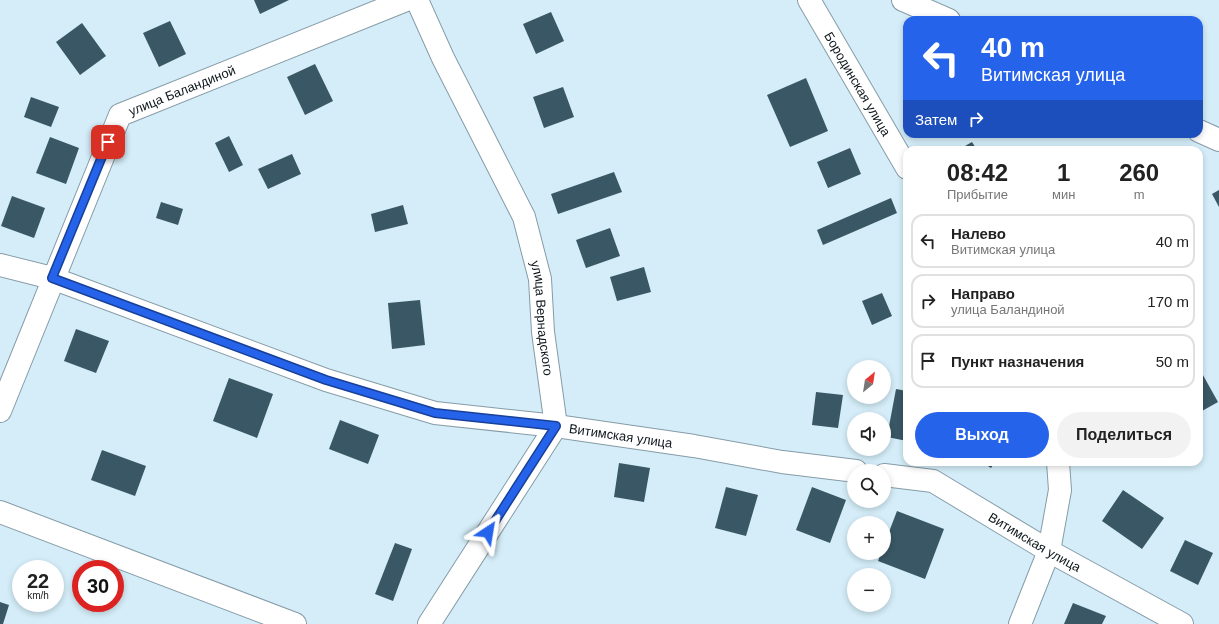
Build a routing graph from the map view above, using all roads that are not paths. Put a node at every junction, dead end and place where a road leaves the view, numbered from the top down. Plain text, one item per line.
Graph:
1 (406, 0) edge
2 (417, 0) edge
3 (809, 0) edge
4 (903, 0) edge
5 (940, 16) edge
6 (1203, 133) edge
7 (1219, 140) edge
8 (903, 161) edge
9 (0, 265) edge
10 (52, 278) junction
11 (0, 411) edge
12 (556, 426) junction
13 (1058, 466) edge
14 (847, 470) edge
15 (891, 476) edge
16 (0, 512) edge
17 (1049, 551) junction
18 (295, 624) edge
19 (428, 624) edge
20 (1020, 624) edge
21 (1182, 624) edge

1 - 10 street, улица Баландиной
2 - 12 street, улица Вернадского
3 - 8 street, Бородинская улица
4 - 5 street
6 - 7 street
9 - 10 street, Витимская улица
10 - 11 street, улица Баландиной
10 - 12 street, Витимская улица
12 - 14 street, Витимская улица
12 - 19 street
13 - 17 street
15 - 17 street, Витимская улица
16 - 18 street
17 - 20 street
17 - 21 street, Витимская улица

